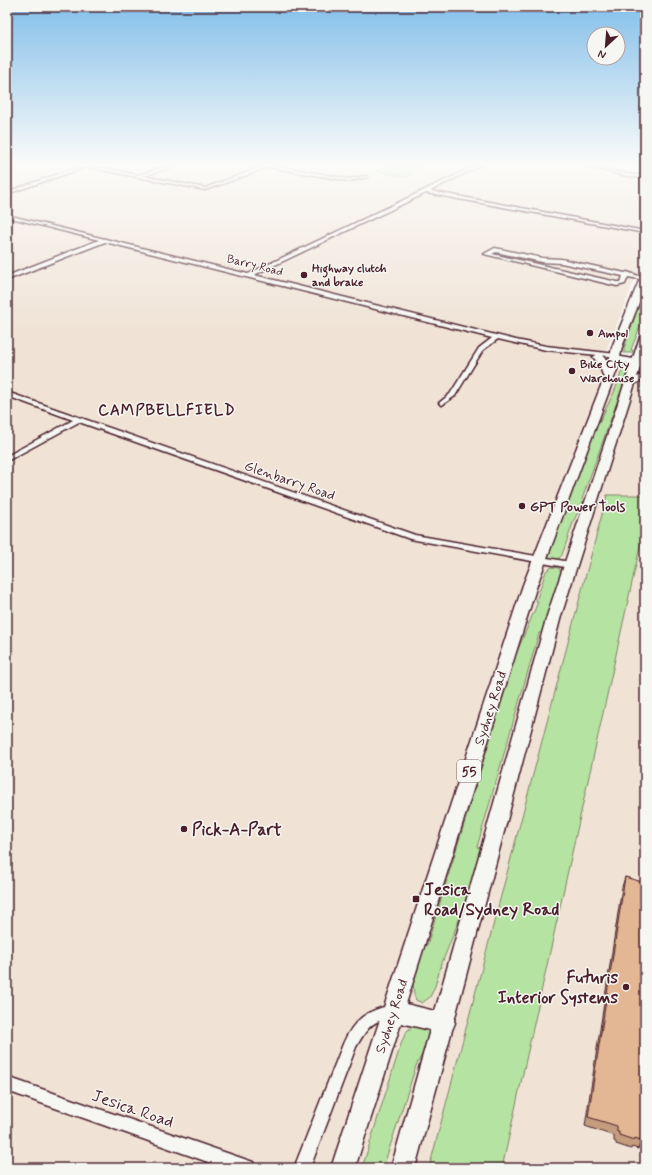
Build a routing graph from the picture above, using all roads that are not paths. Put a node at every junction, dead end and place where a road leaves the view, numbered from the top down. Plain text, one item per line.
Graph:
1 (23, 220) edge
2 (366, 220) edge
3 (579, 220) edge
4 (645, 232) edge
5 (105, 240) junction
6 (548, 260) junction
7 (569, 262) junction
8 (534, 265) junction
9 (585, 266) junction
10 (547, 268) junction
11 (596, 268) junction
12 (608, 270) junction
13 (566, 273) junction
14 (619, 273) junction
15 (627, 274) junction
16 (250, 276) junction
17 (585, 277) junction
18 (645, 277) edge
19 (7, 278) edge
20 (598, 280) junction
21 (612, 283) junction
22 (497, 337) junction
23 (645, 337) edge
24 (516, 342) junction
25 (598, 357) junction
26 (616, 358) junction
27 (642, 358) edge
28 (608, 378) junction
29 (638, 380) edge
30 (7, 394) edge
31 (442, 404) dead end
32 (79, 419) junction
33 (7, 459) edge
34 (538, 560) junction
35 (570, 565) junction
36 (393, 1011) junction
37 (444, 1023) junction
38 (7, 1084) edge
39 (248, 1168) edge
40 (302, 1168) edge
41 (343, 1168) edge
42 (403, 1168) edge

1 - 5 street, Barry Road
2 - 16 street
3 - 4 street
5 - 16 street, Barry Road
5 - 19 street
6 - 7 street
6 - 8 street
6 - 8 street
7 - 9 street
7 - 10 street
8 - 10 street
9 - 11 street
9 - 13 street
10 - 13 street
11 - 12 street
11 - 17 street
12 - 14 street
12 - 20 street
13 - 17 street
14 - 15 street
14 - 21 street
15 - 18 street
15 - 21 street
16 - 22 street, Barry Road
17 - 20 street
18 - 26 highway, Sydney Road / 55
20 - 21 street
22 - 24 street, Barry Road
22 - 31 street
23 - 27 highway
24 - 25 street, Barry Road
24 - 26 street, Barry Road
25 - 26 street, Barry Road
25 - 28 highway
26 - 27 main road, Barry Road
26 - 28 highway, Sydney Road / 55
27 - 29 highway
28 - 34 highway, Sydney Road / 55
29 - 35 highway
30 - 32 street, Glenbarry Road
32 - 33 street
32 - 34 street, Glenbarry Road
34 - 35 street, Glenbarry Road
34 - 36 highway, Sydney Road / 55
35 - 37 highway
36 - 37 highway
36 - 40 street
36 - 41 highway, Sydney Road / 55
37 - 42 highway
38 - 39 street, Jesica Road

